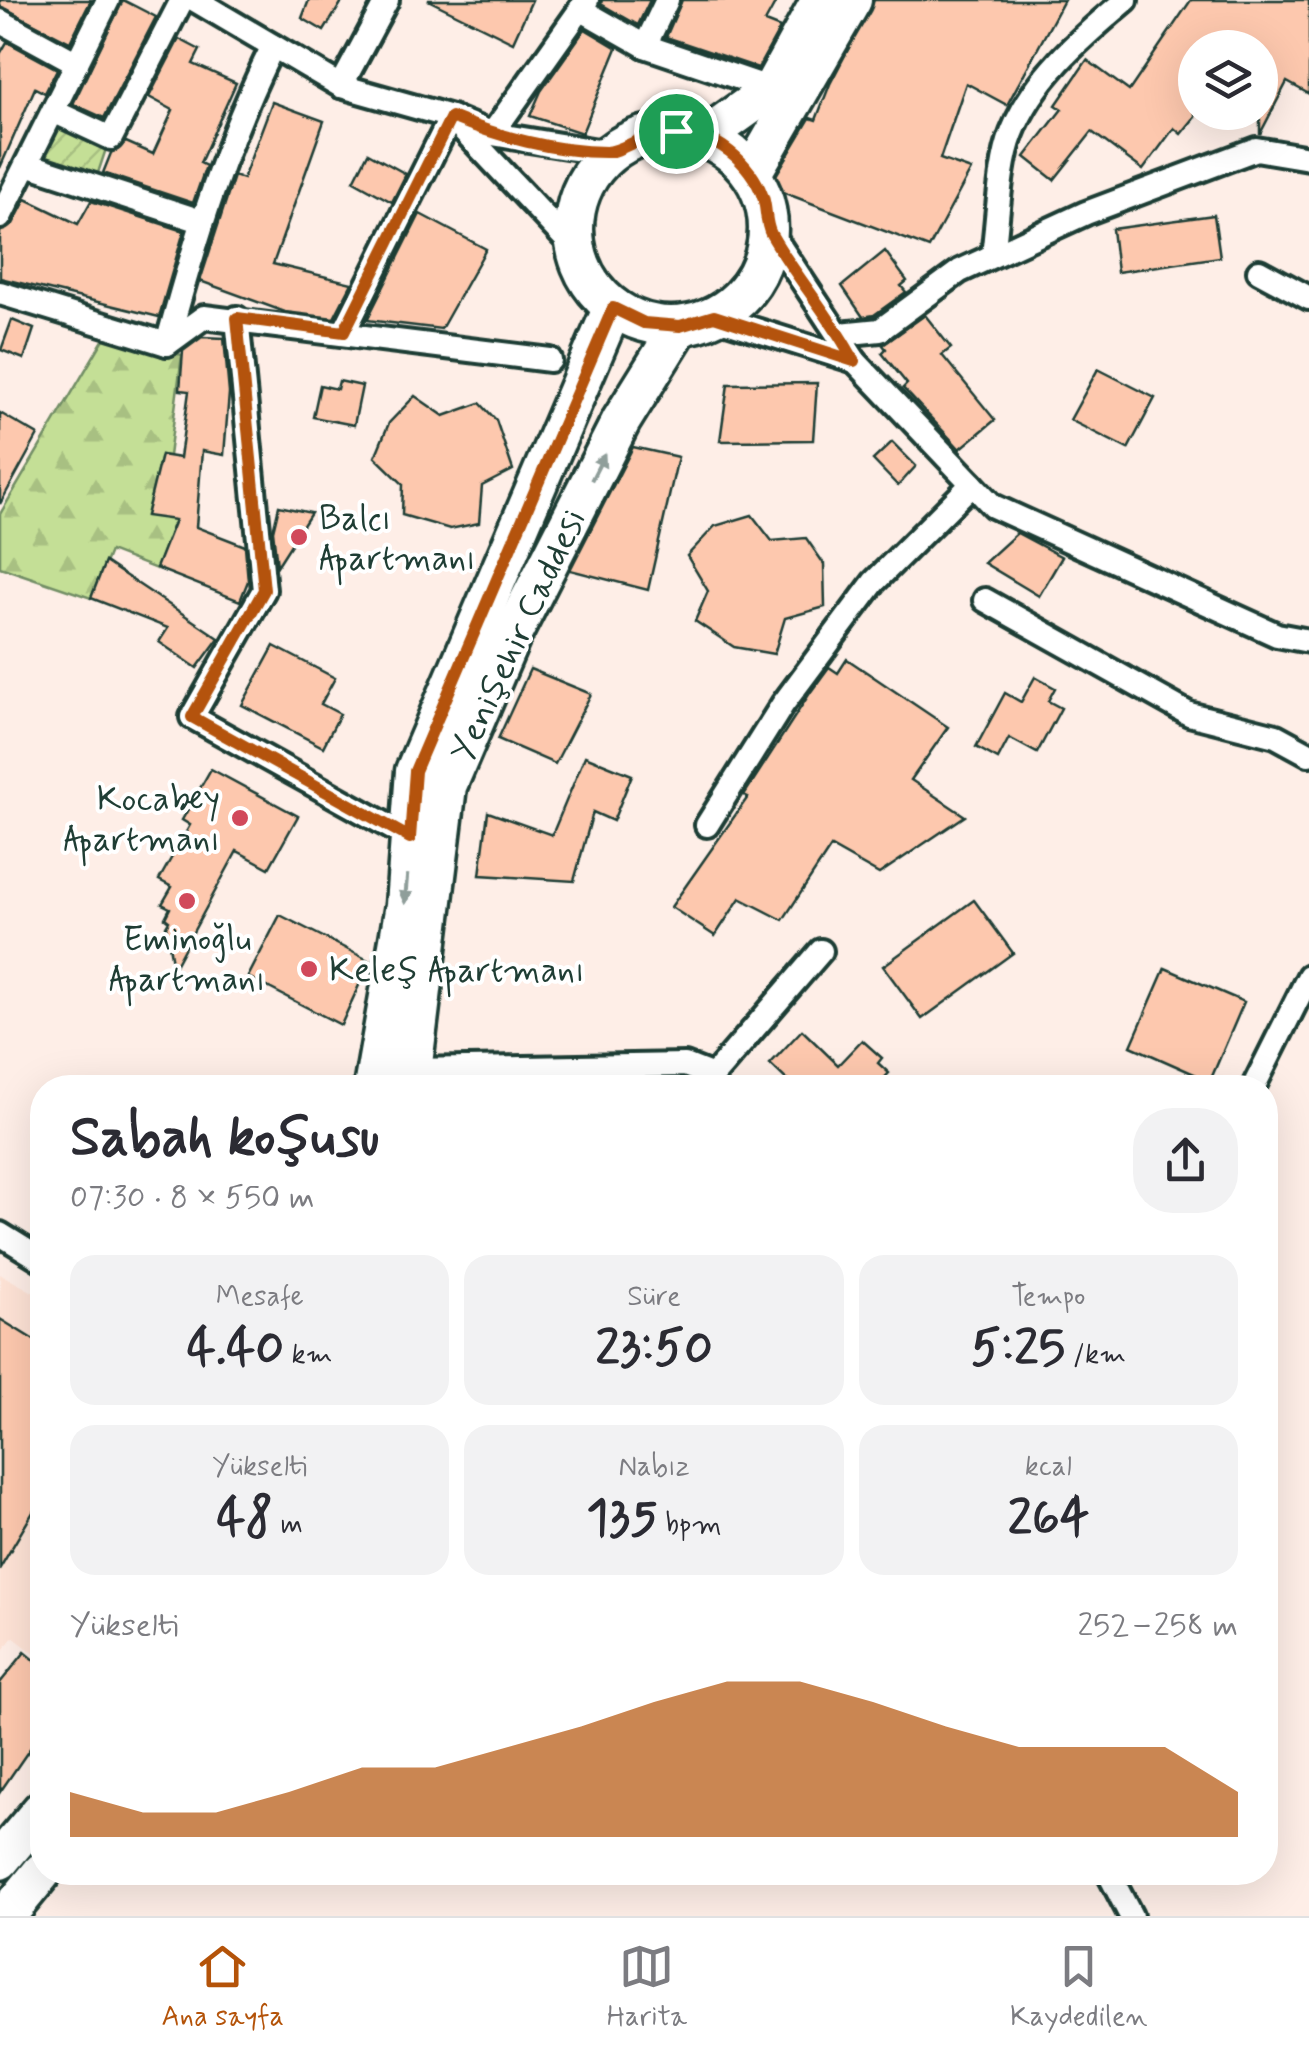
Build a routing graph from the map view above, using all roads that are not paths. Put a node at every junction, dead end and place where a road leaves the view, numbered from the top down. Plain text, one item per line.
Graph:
1 (108, 0) edge
2 (182, 0) edge
3 (195, 0) edge
4 (387, 0) edge
5 (667, 0) edge
6 (821, 0) edge
7 (852, 0) edge
8 (1126, 0) edge
9 (584, 5) edge
10 (0, 21) edge
11 (273, 46) junction
12 (645, 46) junction
13 (76, 63) junction
14 (341, 86) junction
15 (772, 89) junction
16 (53, 111) junction
17 (451, 117) junction
18 (492, 134) junction
19 (705, 137) junction
20 (610, 153) junction
21 (1309, 158) edge
22 (26, 164) junction
23 (752, 173) junction
24 (0, 218) edge
25 (201, 221) junction
26 (768, 230) junction
27 (575, 249) junction
28 (993, 256) junction
29 (1259, 271) dead end
30 (0, 292) edge
31 (1309, 298) edge
32 (613, 308) junction
33 (237, 318) junction
34 (697, 321) junction
35 (344, 332) junction
36 (840, 334) junction
37 (167, 344) junction
38 (550, 360) dead end
39 (854, 361) junction
40 (972, 484) junction
41 (985, 600) dead end
42 (1309, 641) edge
43 (1309, 754) edge
44 (707, 825) dead end
45 (410, 838) junction
46 (821, 951) dead end
47 (1309, 976) edge
48 (375, 1075) edge
49 (412, 1075) edge
50 (489, 1075) edge
51 (710, 1075) edge
52 (714, 1075) edge
53 (1260, 1075) edge
54 (0, 1234) edge
55 (30, 1253) edge
56 (30, 1824) edge
57 (0, 1860) edge
58 (31, 1885) edge
59 (1115, 1885) edge
60 (6, 1916) edge
61 (1131, 1916) edge

1 - 13 street
2 - 16 street
3 - 11 street
4 - 14 street
5 - 12 street
6 - 15 main road
7 - 23 main road
8 - 28 street
9 - 12 street
9 - 18 street
10 - 13 street
11 - 14 street
11 - 25 street
12 - 15 street
13 - 16 street
14 - 17 street
15 - 19 main road
16 - 22 street
17 - 18 street
17 - 27 street
17 - 35 street
18 - 20 street
19 - 20 main road
19 - 23 main road
20 - 27 main road
21 - 28 street
22 - 24 street
22 - 25 street
23 - 26 main road
25 - 37 street
26 - 34 main road
26 - 36 street
27 - 32 main road
28 - 36 street
29 - 31 street
30 - 37 street
32 - 34 main road
32 - 45 main road, Yenişehir Caddesi
33 - 35 street
33 - 37 street
33 - 45 street
34 - 39 street
49 -> 34 main road, Yenişehir Caddesi
35 - 38 street
36 - 39 street
39 - 40 street
40 - 42 street
40 - 44 street
41 - 43 street
45 -> 48 main road, Yenişehir Caddesi
46 - 52 street
47 - 53 street
50 - 51 street
54 - 55 street
56 - 57 main road
58 - 60 main road
59 - 61 street

